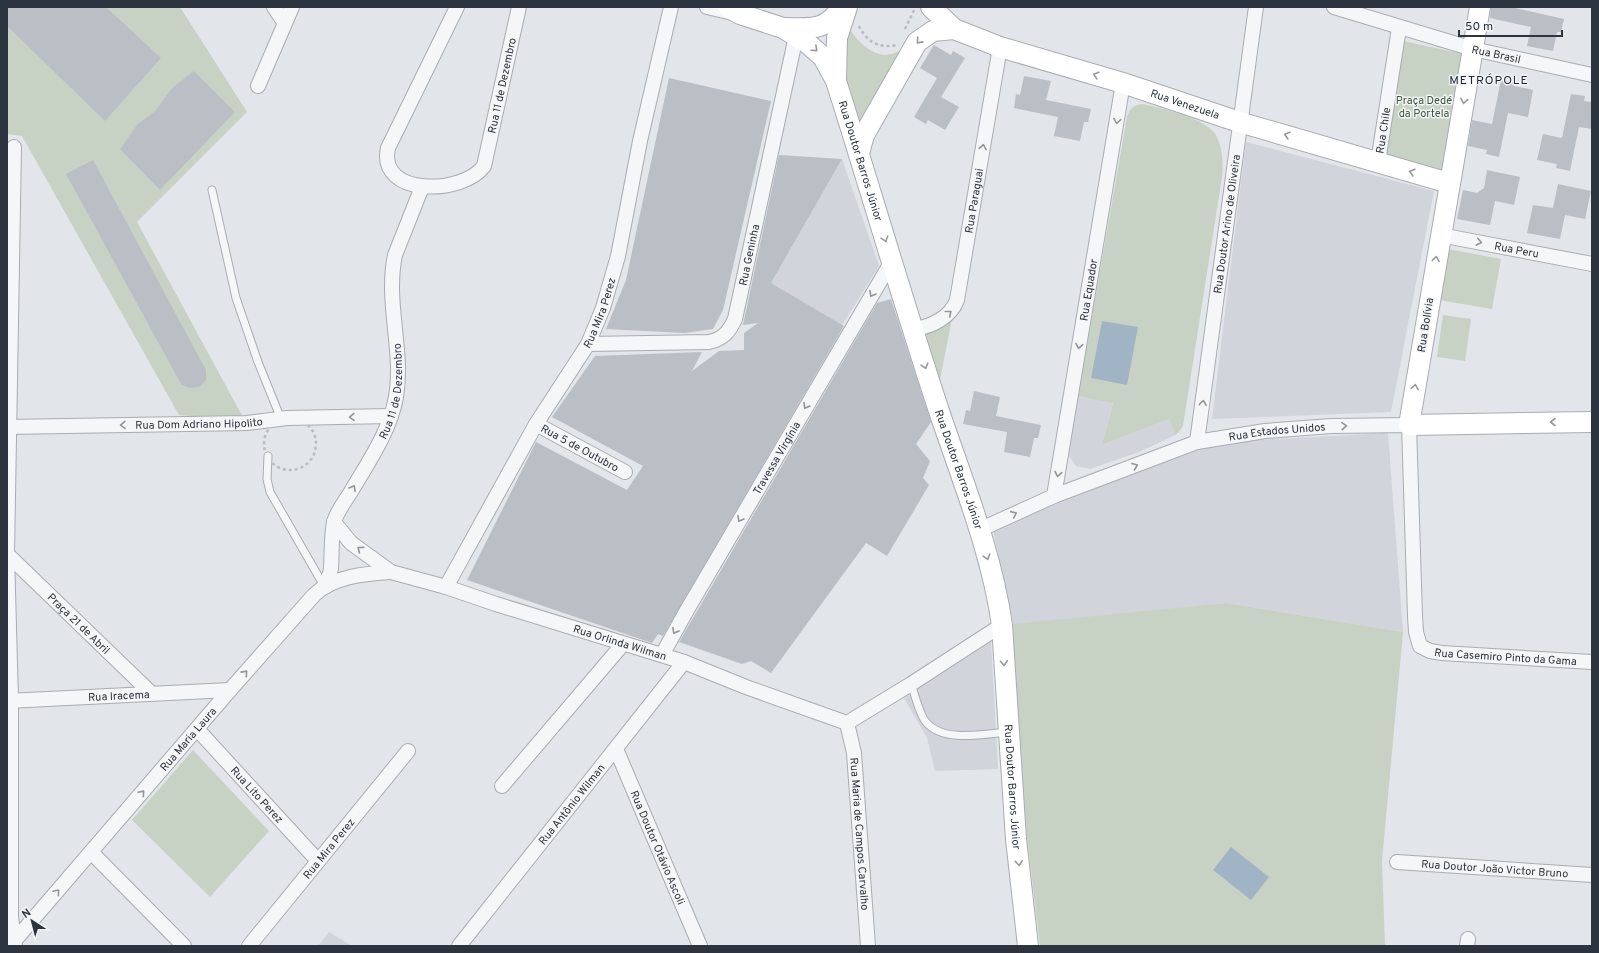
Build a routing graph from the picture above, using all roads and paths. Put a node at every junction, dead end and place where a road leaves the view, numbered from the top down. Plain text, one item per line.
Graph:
1 (274, 7) edge
2 (292, 7) edge
3 (456, 7) edge
4 (519, 7) edge
5 (671, 7) edge
6 (707, 7) edge
7 (842, 7) edge
8 (931, 7) edge
9 (1256, 7) edge
10 (1334, 7) edge
11 (1480, 7) edge
12 (734, 11) edge
13 (852, 14) edge
14 (284, 22) junction
15 (954, 28) junction
16 (1399, 28) junction
17 (790, 32) junction
18 (902, 43) dead end
19 (1000, 47) junction
20 (1473, 49) junction
21 (1592, 75) edge
22 (836, 81) junction
23 (1123, 83) junction
24 (258, 86) dead end
25 (1239, 122) junction
26 (14, 147) dead end
27 (859, 153) junction
28 (1378, 162) junction
29 (1449, 183) junction
30 (422, 187) junction
31 (212, 190) dead end
32 (1440, 235) junction
33 (892, 261) junction
34 (1592, 264) edge
35 (914, 329) junction
36 (588, 344) junction
37 (391, 416) junction
38 (284, 418) junction
39 (1592, 422) edge
40 (536, 424) junction
41 (1409, 425) junction
42 (8, 427) edge
43 (1198, 442) junction
44 (268, 456) junction
45 (625, 472) dead end
46 (1054, 496) junction
47 (334, 522) junction
48 (979, 530) junction
49 (7, 554) edge
50 (391, 572) junction
51 (324, 586) junction
52 (446, 587) junction
53 (1002, 625) junction
54 (623, 644) junction
55 (1420, 646) joint
56 (662, 655) junction
57 (684, 662) junction
58 (1592, 662) edge
59 (911, 684) junction
60 (230, 690) junction
61 (151, 693) junction
62 (9, 701) edge
63 (847, 723) junction
64 (197, 729) junction
65 (1009, 732) junction
66 (616, 749) junction
67 (408, 751) dead end
68 (502, 786) dead end
69 (91, 852) junction
70 (318, 861) junction
71 (1397, 862) dead end
72 (1592, 875) edge
73 (13, 945) edge
74 (184, 946) edge
75 (249, 946) edge
76 (459, 946) edge
77 (700, 946) edge
78 (868, 946) edge
79 (1028, 946) edge

1 - 14 street
2 - 14 street
3 - 30 street, Rua 11 de Dezembro
4 - 30 street, Rua 11 de Dezembro
5 - 36 street, Rua Mira Perez
6 - 12 street
7 - 17 main road
8 - 15 main road, Rua Venezuela
9 - 25 street, Rua Doutor Arino de Oliveira
10 - 16 street, Rua Brasil
11 - 20 main road, Rua Bolívia
12 - 17 main road
13 - 18 path
13 - 22 main road, Rua Doutor Barros Júnior
14 - 24 street
15 - 19 main road, Rua Venezuela
15 -> 27 main road
16 - 20 street, Rua Brasil
16 - 28 street, Rua Chile
17 -> 22 main road
17 - 36 street, Rua Geninha
23 -> 19 main road, Rua Venezuela
35 -> 19 street, Rua Paraguai
20 - 21 street, Rua Brasil
20 -> 29 main road, Rua Bolívia
22 - 27 main road, Rua Doutor Barros Júnior
23 - 25 main road, Rua Venezuela
23 -> 46 street, Rua Equador
28 -> 25 main road, Rua Venezuela
43 -> 25 street, Rua Doutor Arino de Oliveira
26 - 42 street
27 -> 33 main road, Rua Doutor Barros Júnior
29 -> 28 main road, Rua Venezuela
29 - 32 main road, Rua Bolívia
30 - 37 street, Rua 11 de Dezembro
31 - 38 lane
32 -> 34 street, Rua Peru
41 -> 32 main road, Rua Bolívia
33 - 35 main road, Rua Doutor Barros Júnior
33 -> 56 street, Travessa Virgínia
35 -> 48 main road, Rua Doutor Barros Júnior
36 - 40 street, Rua Mira Perez
37 -> 38 street, Rua Dom Adriano Hipolito
47 -> 37 street, Rua 11 de Dezembro
38 -> 42 street, Rua Dom Adriano Hipolito
38 - 44 path
38 - 44 path
39 -> 41 main road, Rua Estados Unidos
40 - 45 street, Rua 5 de Outubro
40 - 52 street, Rua Mira Perez
43 -> 41 street, Rua Estados Unidos
41 - 55 street, Rua Bolívia
42 - 49 street
46 -> 43 street, Rua Estados Unidos
44 - 51 lane
48 -> 46 street, Rua Estados Unidos
50 -> 47 street, Rua Orlinda Wilman
47 - 51 street, Rua 11 de Dezembro
48 -> 53 main road, Rua Doutor Barros Júnior
49 - 61 street, Praça 21 de Abril
49 - 62 street
50 - 51 street, Rua Maria Laura
50 - 52 street, Rua Orlinda Wilman
60 -> 51 street, Rua Maria Laura
52 - 54 street, Rua Orlinda Wilman
53 - 59 street
53 -> 65 main road, Rua Doutor Barros Júnior
54 - 56 street, Rua Orlinda Wilman
54 - 68 street
55 - 58 street, Rua Casemiro Pinto da Gama
56 - 57 street, Rua Orlinda Wilman
57 - 63 street, Rua Orlinda Wilman
57 - 66 street, Rua Antônio Wilman
59 - 63 street
59 - 65 lane
60 - 61 street, Rua Iracema
60 - 64 street, Rua Maria Laura
61 - 62 street, Rua Iracema
62 - 73 street
63 - 78 street, Rua Maria de Campos Carvalho
69 -> 64 street, Rua Maria Laura
64 - 70 street, Rua Lito Perez
65 -> 79 main road, Rua Doutor Barros Júnior
66 - 76 street, Rua Antônio Wilman
66 - 77 street, Rua Doutor Otávio Ascoli
67 - 70 street, Rua Mira Perez
73 -> 69 street, Rua Maria Laura
69 - 74 street
70 - 75 street, Rua Mira Perez
71 - 72 street, Rua Doutor João Victor Bruno

